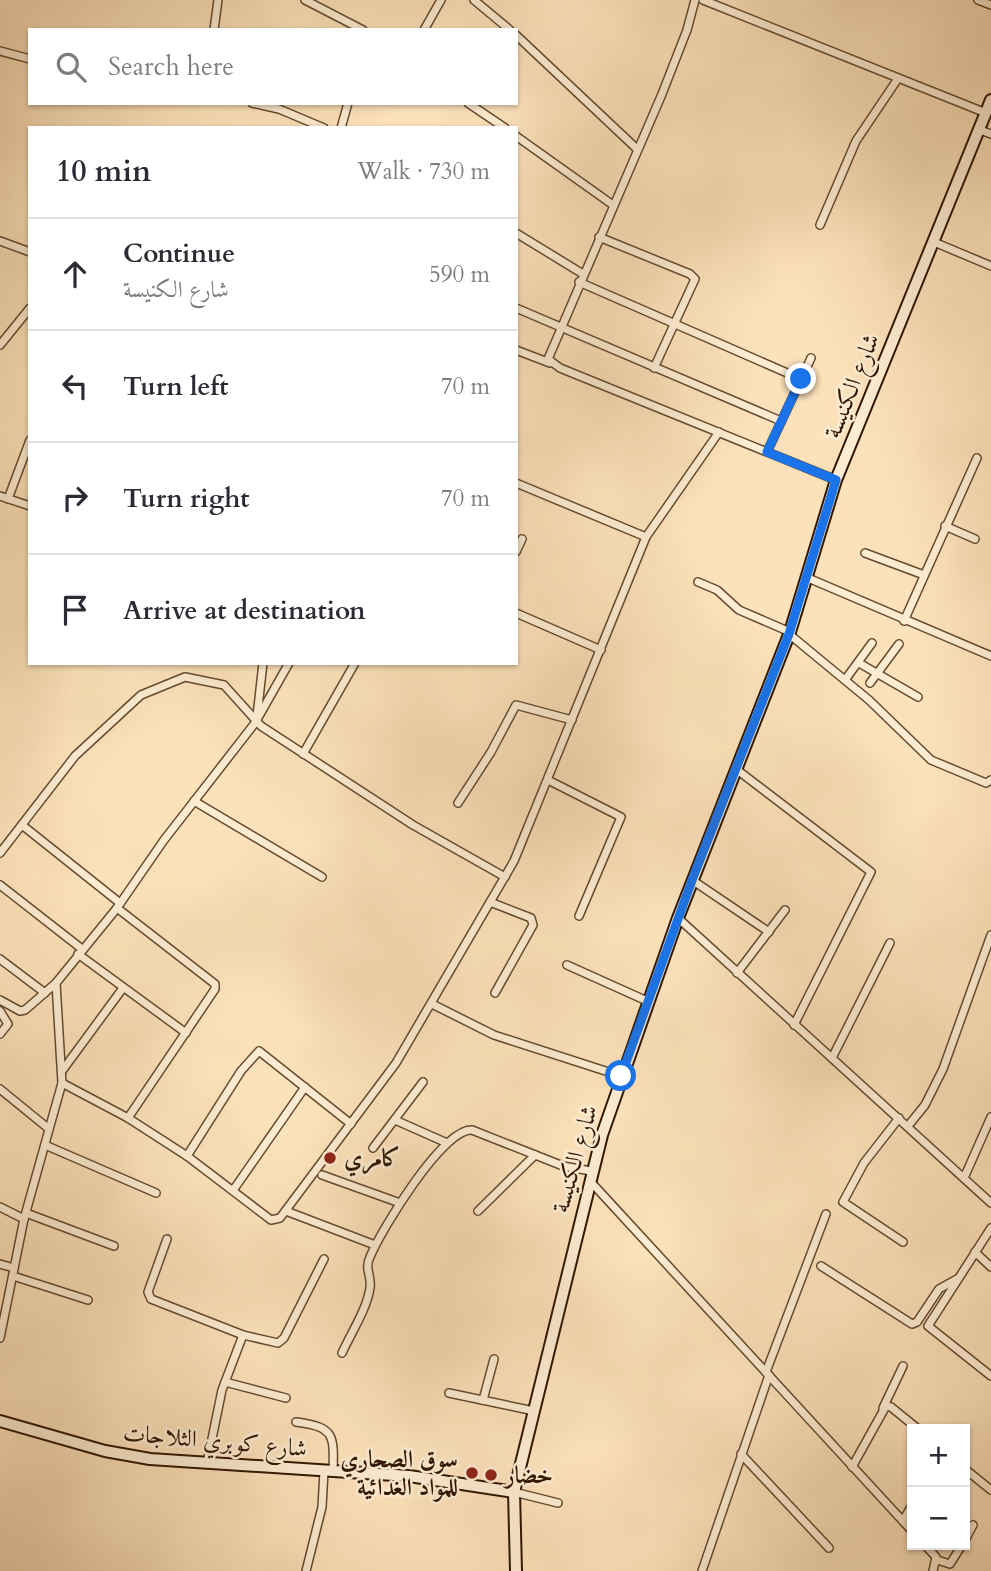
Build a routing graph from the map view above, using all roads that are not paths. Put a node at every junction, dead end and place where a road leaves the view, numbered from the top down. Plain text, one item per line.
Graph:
1 (218, 0) edge
2 (305, 0) edge
3 (441, 0) edge
4 (474, 0) edge
5 (695, 0) edge
6 (703, 0) edge
7 (978, 0) edge
8 (991, 5) edge
9 (214, 28) edge
10 (359, 28) edge
11 (425, 28) edge
12 (508, 28) edge
13 (518, 37) edge
14 (0, 51) edge
15 (28, 59) edge
16 (897, 79) junction
17 (991, 100) edge
18 (261, 105) edge
19 (347, 105) edge
20 (471, 105) edge
21 (986, 113) junction
22 (319, 126) edge
23 (342, 126) edge
24 (502, 126) edge
25 (980, 130) junction
26 (991, 134) edge
27 (518, 137) edge
28 (638, 149) junction
29 (613, 205) junction
30 (820, 225) dead end
31 (518, 234) edge
32 (598, 237) junction
33 (0, 242) edge
34 (934, 242) junction
35 (28, 251) edge
36 (991, 266) edge
37 (583, 274) junction
38 (579, 282) junction
39 (28, 310) edge
40 (518, 310) edge
41 (676, 324) junction
42 (560, 329) junction
43 (0, 345) edge
44 (518, 351) edge
45 (811, 358) dead end
46 (550, 363) junction
47 (654, 368) junction
48 (801, 379) junction
49 (781, 421) junction
50 (719, 432) junction
51 (28, 444) edge
52 (767, 452) junction
53 (977, 458) dead end
54 (836, 480) junction
55 (518, 484) edge
56 (2, 498) edge
57 (28, 505) edge
58 (945, 526) junction
59 (646, 537) junction
60 (522, 539) dead end
61 (975, 539) dead end
62 (518, 548) edge
63 (866, 553) dead end
64 (924, 575) junction
65 (808, 578) junction
66 (698, 582) dead end
67 (518, 614) edge
68 (904, 621) junction
69 (790, 633) junction
70 (872, 643) dead end
71 (899, 644) dead end
72 (601, 650) junction
73 (991, 656) edge
74 (859, 663) junction
75 (263, 665) edge
76 (288, 665) edge
77 (354, 665) edge
78 (878, 674) junction
79 (845, 680) junction
80 (870, 683) dead end
81 (918, 697) dead end
82 (572, 720) junction
83 (256, 721) junction
84 (303, 754) junction
85 (736, 769) junction
86 (548, 780) junction
87 (991, 780) edge
88 (194, 801) junction
89 (458, 803) dead end
90 (22, 825) junction
91 (0, 853) edge
92 (322, 877) dead end
93 (505, 877) junction
94 (692, 880) junction
95 (0, 885) edge
96 (490, 902) junction
97 (119, 906) junction
98 (785, 910) dead end
99 (579, 916) dead end
100 (678, 918) junction
101 (769, 932) junction
102 (991, 935) edge
103 (890, 943) dead end
104 (80, 952) junction
105 (0, 959) edge
106 (567, 965) dead end
107 (737, 973) junction
108 (57, 983) junction
109 (123, 988) junction
110 (45, 993) junction
111 (495, 993) dead end
112 (0, 1000) edge
113 (647, 1001) junction
114 (432, 1004) junction
115 (0, 1011) edge
116 (794, 1025) junction
117 (186, 1033) junction
118 (0, 1034) edge
119 (832, 1058) junction
120 (62, 1072) junction
121 (621, 1076) junction
122 (423, 1082) dead end
123 (62, 1083) junction
124 (305, 1087) junction
125 (0, 1089) edge
126 (991, 1117) edge
127 (128, 1118) junction
128 (899, 1118) junction
129 (395, 1120) junction
130 (351, 1124) junction
131 (908, 1126) junction
132 (49, 1129) junction
133 (447, 1143) junction
134 (44, 1145) junction
135 (373, 1148) dead end
136 (535, 1155) junction
137 (187, 1156) junction
138 (322, 1175) dead end
139 (590, 1176) junction
140 (964, 1178) junction
141 (234, 1189) junction
142 (156, 1193) dead end
143 (400, 1203) junction
144 (991, 1203) edge
145 (0, 1208) edge
146 (286, 1211) junction
147 (478, 1211) dead end
148 (826, 1214) dead end
149 (25, 1216) junction
150 (991, 1228) edge
151 (167, 1240) dead end
152 (903, 1242) dead end
153 (375, 1245) junction
154 (114, 1246) dead end
155 (975, 1252) junction
156 (324, 1259) dead end
157 (0, 1264) edge
158 (821, 1266) dead end
159 (991, 1267) edge
160 (14, 1272) junction
161 (958, 1279) junction
162 (88, 1300) dead end
163 (2, 1315) edge
164 (243, 1335) junction
165 (0, 1338) edge
166 (342, 1353) dead end
167 (494, 1359) dead end
168 (903, 1366) dead end
169 (768, 1374) junction
170 (991, 1376) edge
171 (225, 1382) junction
172 (449, 1393) dead end
173 (286, 1398) dead end
174 (483, 1400) junction
175 (882, 1409) junction
176 (534, 1410) junction
177 (0, 1421) edge
178 (296, 1422) dead end
179 (912, 1424) edge
180 (741, 1454) junction
181 (206, 1463) junction
182 (852, 1467) junction
183 (329, 1471) junction
184 (970, 1473) edge
185 (991, 1490) edge
186 (514, 1492) junction
187 (558, 1503) dead end
188 (907, 1514) edge
189 (903, 1521) junction
190 (907, 1525) edge
191 (973, 1525) dead end
192 (970, 1530) edge
193 (829, 1548) dead end
194 (929, 1550) edge
195 (959, 1550) edge
196 (937, 1560) junction
197 (306, 1571) edge
198 (516, 1571) edge
199 (702, 1571) edge
200 (933, 1571) edge

1 - 9 street
2 - 10 street
3 - 11 street
4 - 12 street
5 - 28 street
6 - 16 street
7 - 8 street
13 - 28 street
14 - 15 street
16 - 21 street
16 - 30 street
17 - 21 main road, شارع الكنيسة
18 - 22 street
19 - 23 street
20 - 24 street
21 - 25 main road, شارع الكنيسة
25 - 26 street
25 - 34 main road, شارع الكنيسة
27 - 29 street
28 - 29 street
29 - 32 street
31 - 37 street
32 - 37 street
32 - 41 street
33 - 35 street
34 - 36 street
34 - 54 main road, شارع الكنيسة
37 - 38 street
38 - 41 street
38 - 42 street
39 - 43 street
40 - 42 street
41 - 47 street
41 - 48 street
42 - 46 street
42 - 47 street
44 - 46 street
45 - 48 street
46 - 50 street
47 - 49 street
48 - 49 street
49 - 52 street
50 - 52 street
50 - 59 street
51 - 56 street
52 - 54 street
53 - 58 street
54 - 65 main road, شارع الكنيسة
55 - 59 street
56 - 57 street
58 - 61 street
58 - 64 street
59 - 72 street
60 - 62 street
63 - 64 street
64 - 68 street
65 - 68 street
65 - 69 main road, شارع الكنيسة
66 - 69 street
67 - 72 street
68 - 73 street
69 - 79 street
69 - 85 main road, شارع الكنيسة
70 - 74 street
71 - 78 street
72 - 82 street
74 - 78 street
74 - 79 street
75 - 83 street
76 - 83 street
77 - 84 street
78 - 80 street
78 - 81 street
79 - 87 street
82 - 86 street
82 - 89 street
83 - 84 street
83 - 88 street
83 - 90 street
84 - 93 street
85 - 94 main road, شارع الكنيسة
85 - 116 street
86 - 93 street
86 - 99 street
88 - 92 street
88 - 97 street
90 - 91 street
90 - 97 street
93 - 96 street
94 - 100 main road, شارع الكنيسة
94 - 101 street
95 - 104 street
96 - 111 street
96 - 114 street
97 - 104 street
97 - 117 street
98 - 101 street
100 - 107 street
100 - 113 main road, شارع الكنيسة
101 - 107 street
102 - 131 street
103 - 119 street
104 - 108 street
104 - 109 street
105 - 110 street
106 - 113 street
107 - 116 street
108 - 110 street
108 - 120 street
109 - 117 street
109 - 120 street
110 - 112 street
113 - 121 main road, شارع الكنيسة
114 - 121 street
114 - 130 street
115 - 118 street
116 - 119 street
117 - 127 street
119 - 128 street
120 - 123 street
121 - 139 main road, شارع الكنيسة
122 - 129 street
123 - 127 street
123 - 132 street
124 - 130 street
124 - 137 street
124 - 141 street
125 - 132 street
126 - 140 street
127 - 137 street
128 - 131 street
128 - 152 street
129 - 133 street
129 - 135 street
130 - 146 street
131 - 140 street
132 - 134 street
133 - 136 street
133 - 143 street
134 - 142 street
134 - 149 street
136 - 139 street
136 - 147 street
137 - 141 street
138 - 143 street
139 - 169 street
139 - 176 main road, شارع الكنيسة
140 - 144 street
141 - 146 street
143 - 153 street
145 - 149 street
146 - 153 street
148 - 169 street
149 - 154 street
149 - 160 street
150 - 155 street
151 - 164 street
153 - 166 street
155 - 159 street
155 - 161 street
156 - 164 street
157 - 160 street
158 - 161 street
160 - 162 street
160 - 163 street
161 - 170 street
163 - 165 street
164 - 171 street
167 - 174 street
168 - 175 street
169 - 180 street
169 - 182 street
171 - 173 street
171 - 181 street
172 - 174 street
174 - 176 street
175 - 179 street
175 - 182 street
176 - 186 main road, شارع الكنيسة
177 - 181 main road, شارع كوبري الثلاجات
178 - 183 street
180 - 193 street
180 - 199 street
181 - 183 main road, شارع كوبري الثلاجات
182 - 189 street
183 - 186 main road, شارع كوبري الثلاجات
183 - 197 street
184 - 185 street
186 - 187 street
186 - 198 main road, شارع الكنيسة
188 - 189 street
189 - 190 street
191 - 192 street
194 - 196 street
195 - 196 street
196 - 200 street

